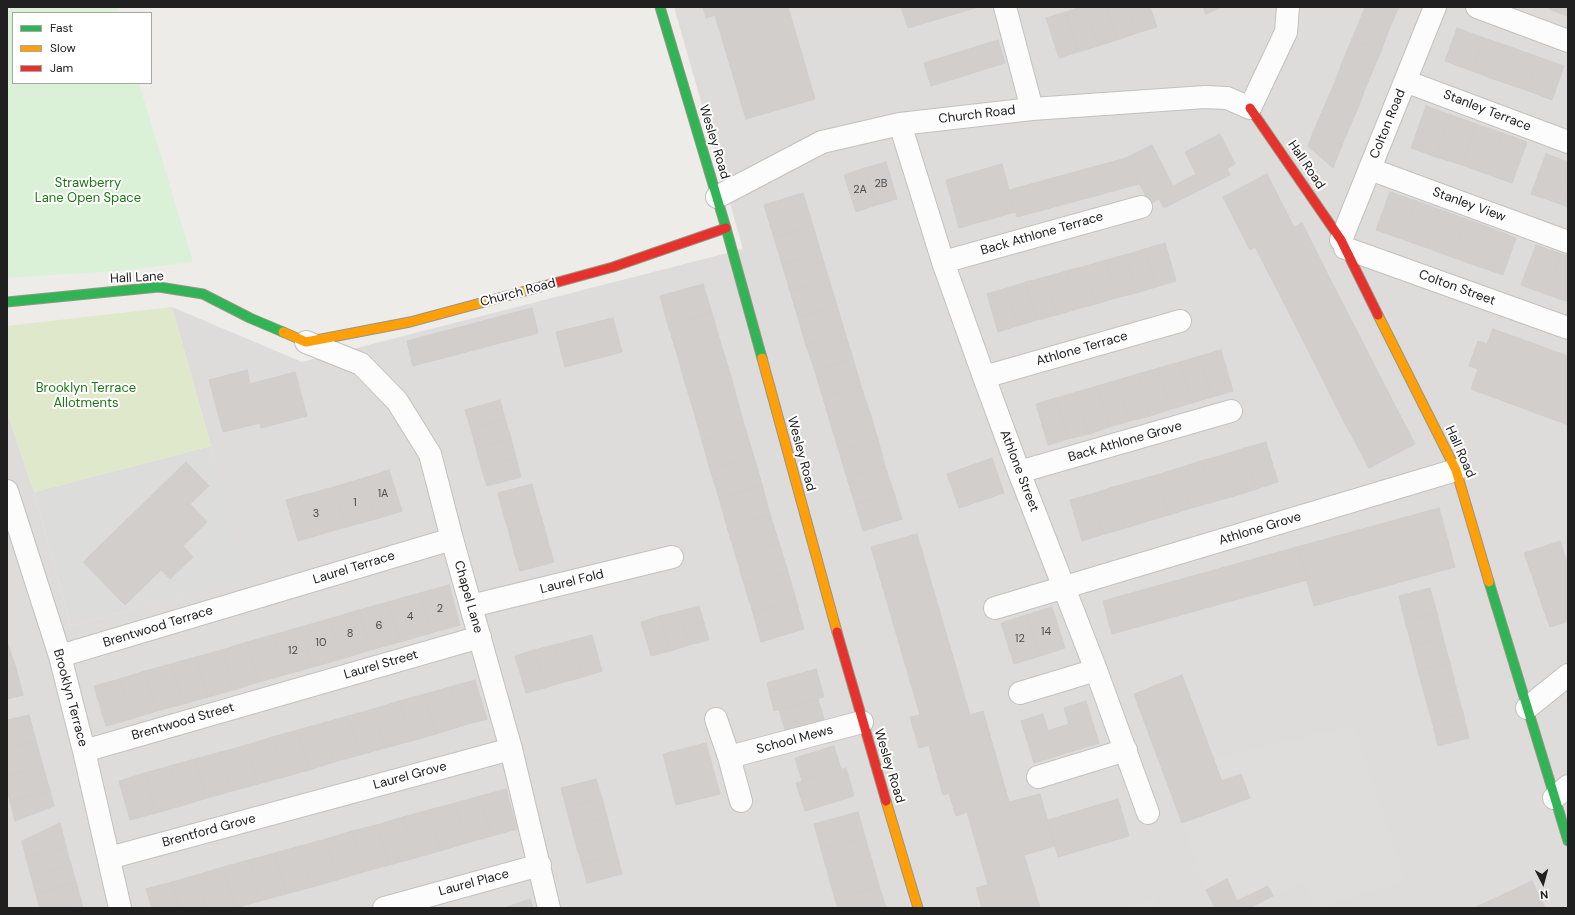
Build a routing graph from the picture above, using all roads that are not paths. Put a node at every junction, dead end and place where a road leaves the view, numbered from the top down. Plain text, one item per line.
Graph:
1 (660, 7) edge
2 (1005, 7) edge
3 (1288, 7) edge
4 (1435, 7) edge
5 (1477, 7) edge
6 (1568, 41) edge
7 (1405, 81) junction
8 (1250, 108) junction
9 (1032, 109) junction
10 (900, 124) junction
11 (1568, 142) edge
12 (1370, 168) junction
13 (717, 197) junction
14 (1141, 207) dead end
15 (726, 228) junction
16 (1568, 242) edge
17 (1343, 244) junction
18 (943, 262) junction
19 (7, 302) edge
20 (1180, 321) dead end
21 (1568, 328) edge
22 (306, 342) junction
23 (984, 377) junction
24 (1231, 411) dead end
25 (1456, 470) junction
26 (1019, 472) junction
27 (7, 492) edge
28 (452, 539) junction
29 (672, 557) dead end
30 (1063, 587) junction
31 (256, 597) joint
32 (471, 606) junction
33 (995, 608) dead end
34 (480, 637) junction
35 (60, 656) junction
36 (1096, 670) junction
37 (1568, 675) edge
38 (1020, 693) dead end
39 (282, 694) joint
40 (1527, 708) junction
41 (716, 719) dead end
42 (862, 722) junction
43 (511, 749) junction
44 (1126, 750) junction
45 (84, 751) junction
46 (728, 757) junction
47 (1038, 777) dead end
48 (1561, 792) edge
49 (741, 800) dead end
50 (310, 804) joint
51 (1148, 813) dead end
52 (1568, 841) edge
53 (109, 858) junction
54 (540, 865) junction
55 (120, 908) edge
56 (384, 908) edge
57 (549, 908) edge
58 (918, 908) edge

1 - 13 street, Wesley Road
2 - 9 street
3 - 8 street
4 - 7 street, Colton Road
5 - 6 street
7 - 11 street, Stanley Terrace
7 - 12 street, Colton Road
8 - 9 street, Church Road
8 - 17 street, Hall Road
9 - 10 street, Church Road
10 - 13 street, Church Road
10 - 18 street, Athlone Street
12 - 16 street, Stanley View
12 - 17 street, Colton Road
13 - 15 street, Wesley Road
14 - 18 street, Back Athlone Terrace
15 - 22 street, Church Road
15 - 42 street, Wesley Road
17 - 21 street, Colton Street
17 - 25 street, Hall Road
18 - 23 street, Athlone Street
19 - 22 street, Hall Lane
20 - 23 street, Athlone Terrace
22 - 28 street, Chapel Lane
23 - 26 street, Athlone Street
24 - 26 street, Back Athlone Grove
25 - 30 street, Athlone Grove
25 - 40 street, Hall Road
26 - 30 street, Athlone Street
27 - 35 street, Brooklyn Terrace
28 - 31 street, Laurel Terrace
28 - 32 street, Chapel Lane
29 - 32 street, Laurel Fold
30 - 33 street, Athlone Grove
30 - 36 street, Athlone Street
31 - 35 street, Brentwood Terrace
32 - 34 street, Chapel Lane
34 - 39 street, Laurel Street
34 - 43 street, Chapel Lane
35 - 45 street, Brooklyn Terrace
36 - 38 street
36 - 44 street, Athlone Street
37 - 40 street
39 - 45 street, Brentwood Street
40 - 48 street, Hall Road
41 - 46 street
42 - 46 street, School Mews
42 - 58 street, Wesley Road
43 - 50 street, Laurel Grove
43 - 54 street, Chapel Lane
44 - 47 street
44 - 51 street, Athlone Street
45 - 53 street, Brooklyn Terrace
46 - 49 street
48 - 52 street, Hall Road
50 - 53 street, Brentford Grove
53 - 55 street, Brooklyn Terrace
54 - 56 street, Laurel Place
54 - 57 street, Chapel Lane

